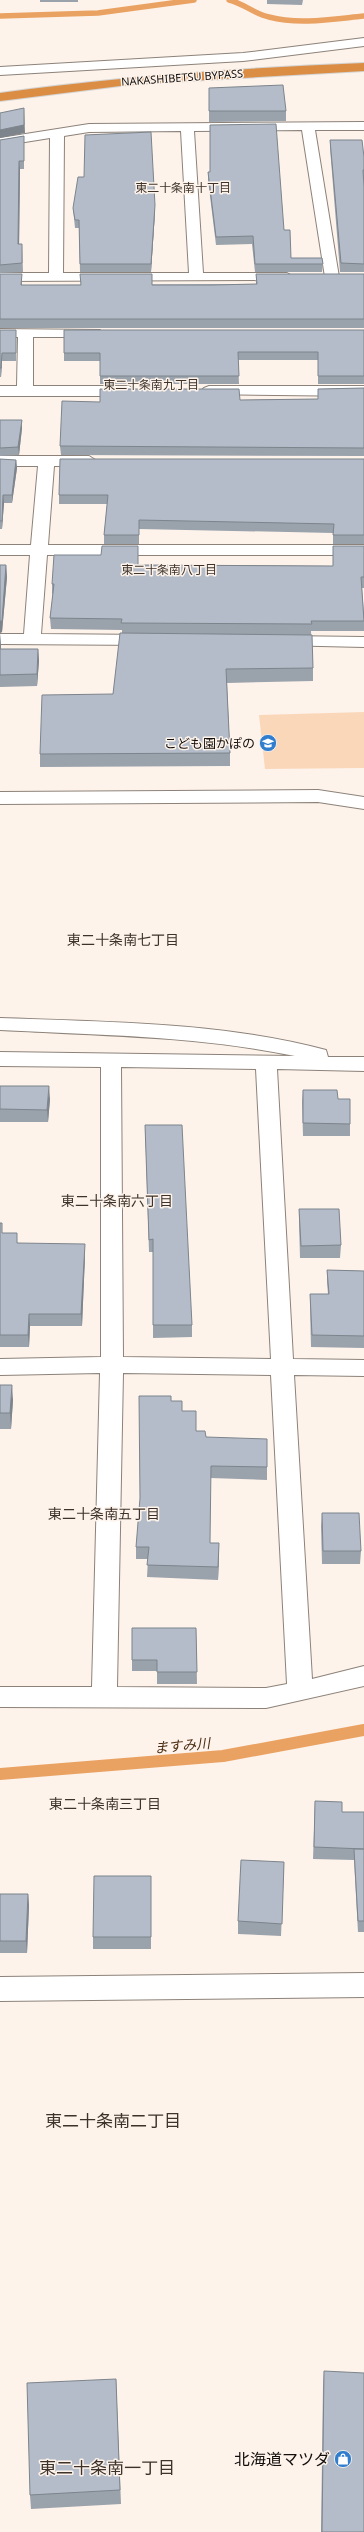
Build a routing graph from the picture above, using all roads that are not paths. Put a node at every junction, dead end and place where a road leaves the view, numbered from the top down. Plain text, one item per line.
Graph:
1 (364, 42) edge
2 (364, 67) edge
3 (0, 70) edge
4 (0, 97) edge
5 (308, 126) junction
6 (364, 126) edge
7 (187, 128) junction
8 (58, 132) junction
9 (0, 142) edge
10 (0, 277) edge
11 (56, 277) junction
12 (196, 277) junction
13 (300, 277) edge
14 (316, 277) edge
15 (0, 333) edge
16 (26, 333) junction
17 (113, 333) edge
18 (0, 391) edge
19 (25, 391) junction
20 (143, 391) edge
21 (191, 391) edge
22 (364, 391) edge
23 (0, 461) edge
24 (46, 461) junction
25 (101, 461) edge
26 (0, 550) edge
27 (39, 550) junction
28 (364, 550) edge
29 (0, 639) edge
30 (32, 639) junction
31 (167, 640) edge
32 (269, 641) edge
33 (364, 642) edge
34 (3, 800) edge
35 (364, 803) edge
36 (0, 1024) edge
37 (0, 1059) edge
38 (111, 1061) junction
39 (358, 1063) edge
40 (266, 1064) junction
41 (112, 1365) junction
42 (0, 1367) edge
43 (284, 1367) junction
44 (364, 1368) edge
45 (364, 1676) edge
46 (300, 1692) junction
47 (0, 1697) edge
48 (104, 1698) junction
49 (364, 1985) edge
50 (0, 1989) edge

1 - 3 street
2 - 4 highway, NAKASHIBETSU BYPASS
5 - 6 street
5 - 7 street
5 - 14 street
7 - 8 street
7 - 12 street
8 - 9 street
8 - 11 street
10 - 11 street
11 - 12 street
12 - 13 street
15 - 16 street
16 - 17 street
16 - 19 street
18 - 19 street
19 - 20 street
21 - 22 street
23 - 24 street
24 - 25 street
24 - 27 street
26 - 27 street
27 - 28 street
27 - 30 street
29 - 30 street
30 - 31 street
32 - 33 street
34 - 35 street
36 - 39 street
37 - 38 street
38 - 40 street
38 - 41 street
39 - 40 street
40 - 43 street
41 - 42 street
41 - 43 street
41 - 48 street
43 - 44 street
43 - 46 street
45 - 46 street
46 - 48 street
47 - 48 street
49 - 50 street

